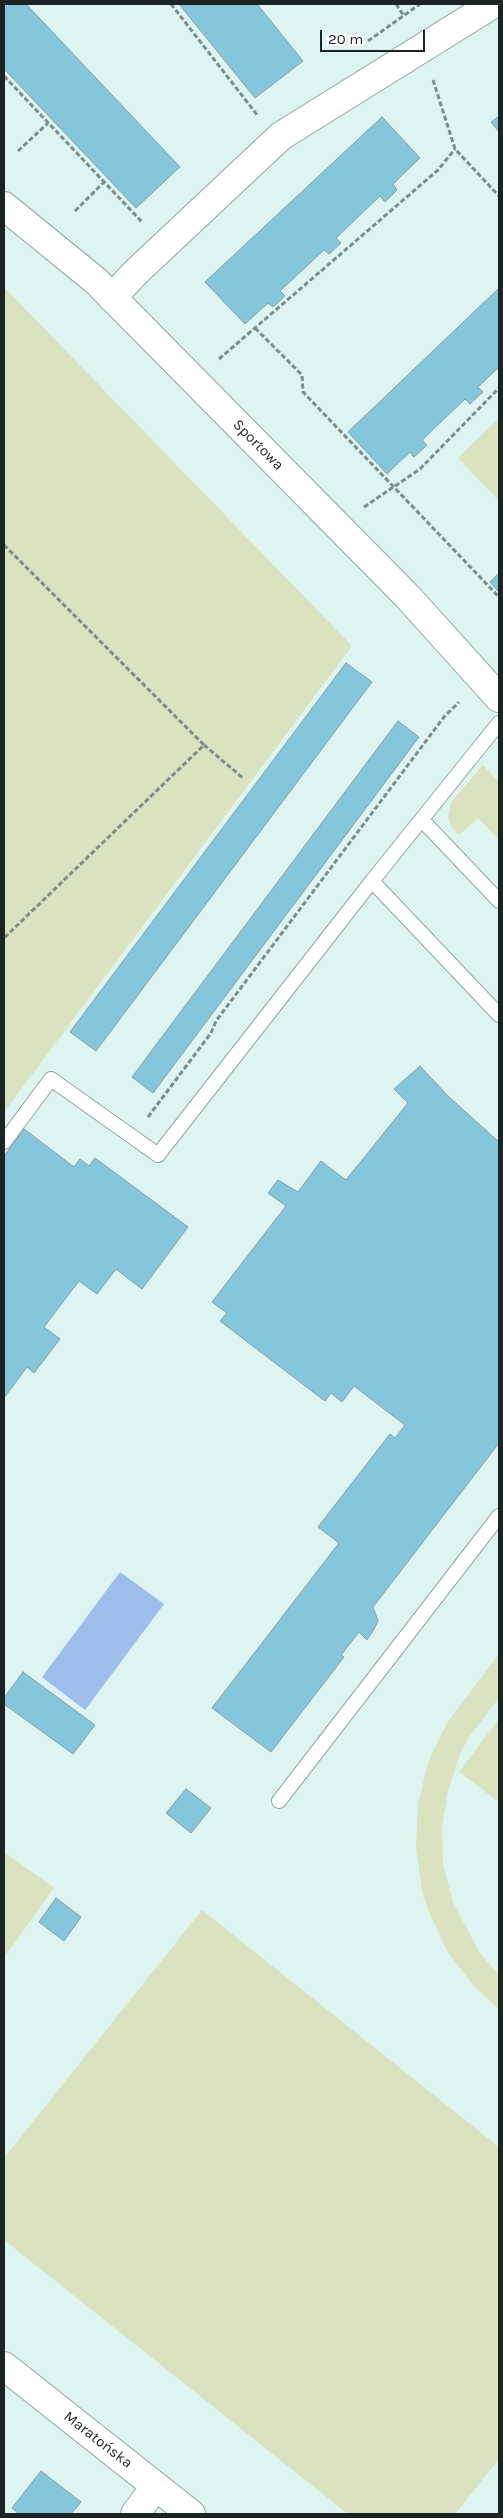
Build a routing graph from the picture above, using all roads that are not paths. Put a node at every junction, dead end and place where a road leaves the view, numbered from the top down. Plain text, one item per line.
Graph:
1 (493, 4) edge
2 (4, 206) edge
3 (112, 298) junction
4 (491, 689) edge
5 (499, 723) edge
6 (422, 820) junction
7 (372, 882) junction
8 (499, 901) edge
9 (499, 1015) edge
10 (4, 1142) edge
11 (499, 1516) edge
12 (279, 1801) dead end
13 (4, 2366) edge
14 (156, 2486) junction
15 (135, 2514) edge
16 (191, 2514) edge

1 - 3 street
2 - 3 street, Sportowa
3 - 4 street, Sportowa
5 - 6 lane
6 - 7 lane
6 - 8 lane
7 - 9 lane
7 - 10 lane
11 - 12 lane
13 - 14 street, Maratońska
14 - 15 street
14 - 16 street, Maratońska

